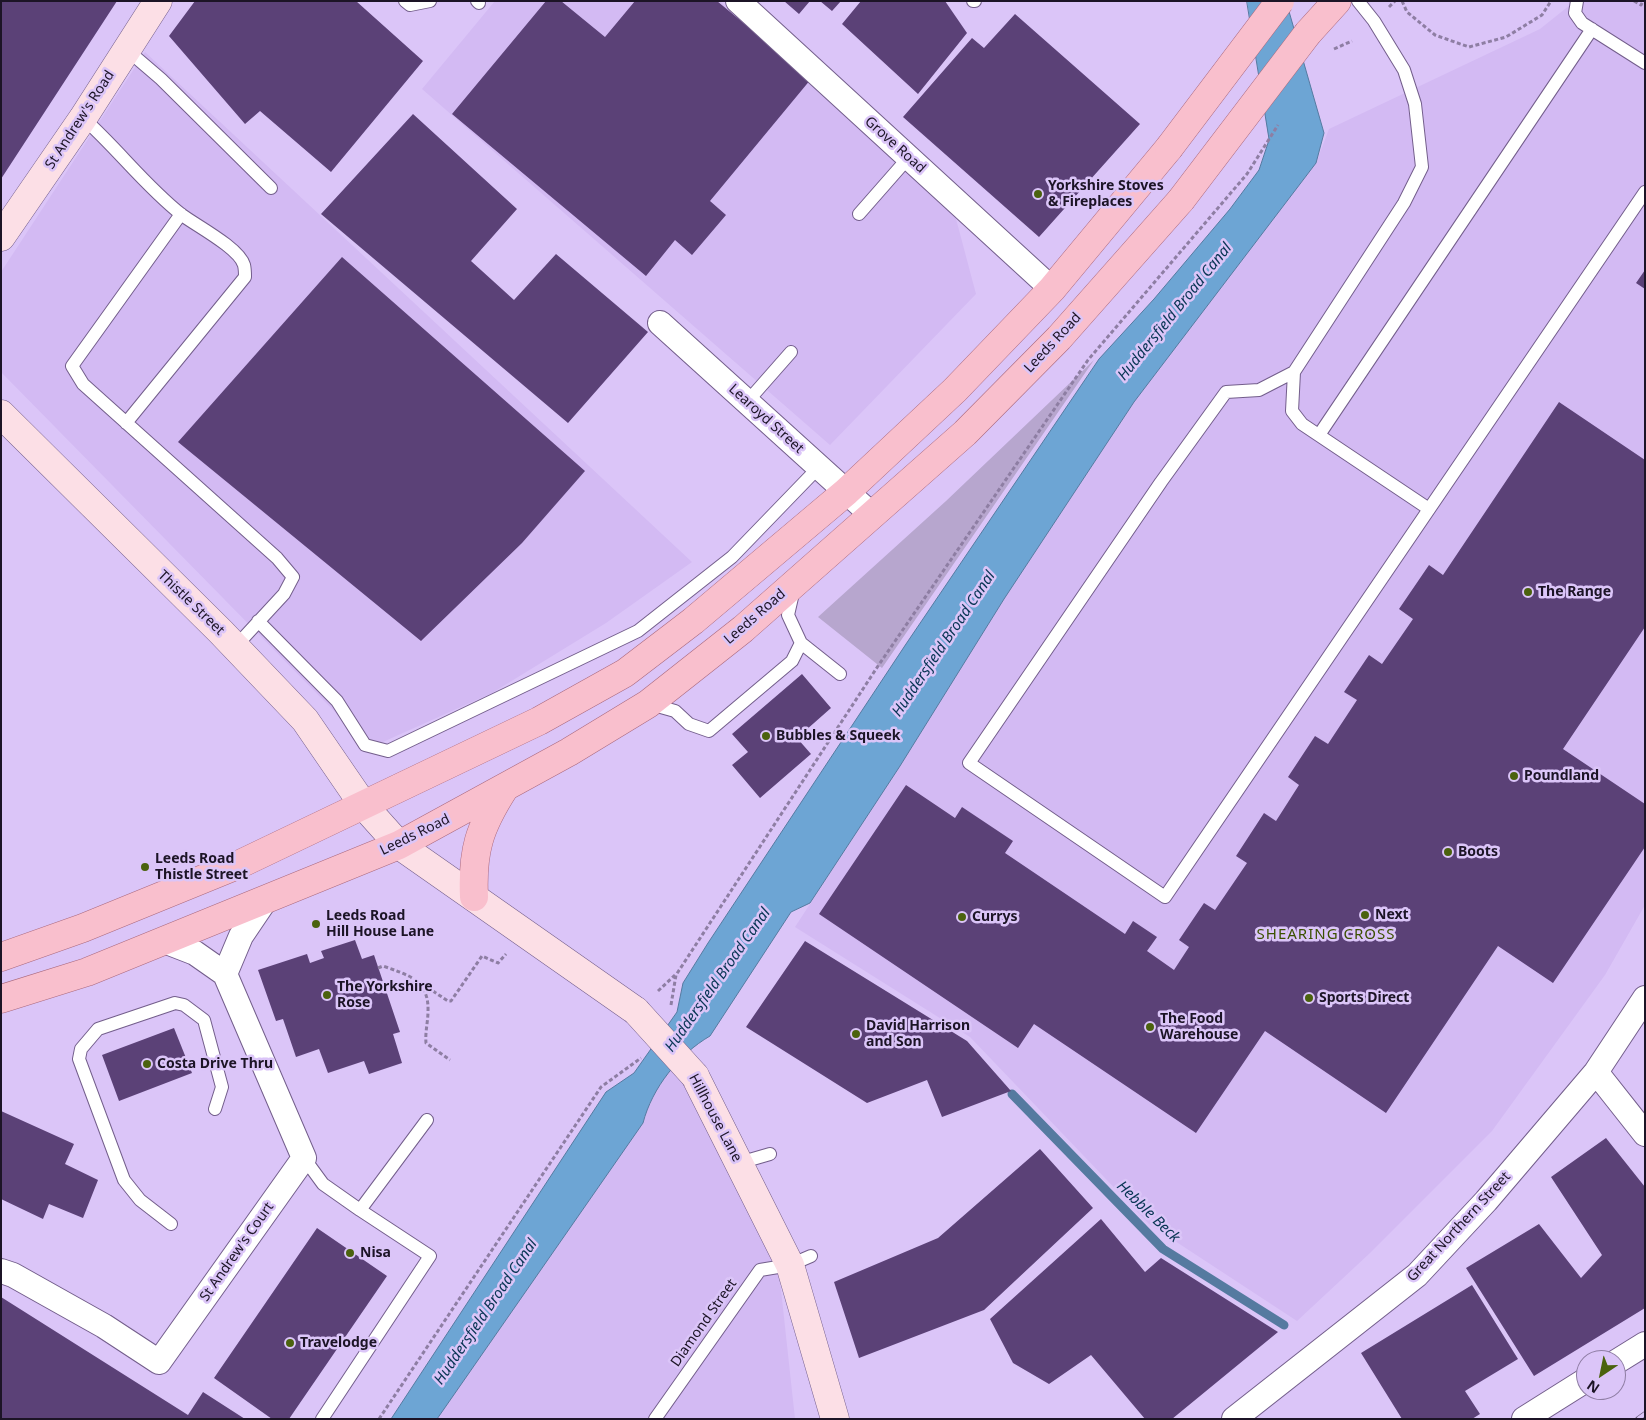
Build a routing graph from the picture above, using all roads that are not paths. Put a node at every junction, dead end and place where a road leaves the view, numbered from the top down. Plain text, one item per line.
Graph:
1 (158, 1) edge
2 (405, 1) edge
3 (430, 1) edge
4 (738, 1) edge
5 (1280, 1) edge
6 (1337, 1) edge
7 (1358, 1) edge
8 (1577, 1) edge
9 (1592, 29) junction
10 (126, 49) junction
11 (1645, 63) edge
12 (83, 118) junction
13 (909, 157) junction
14 (271, 188) dead end
15 (1645, 192) edge
16 (181, 214) junction
17 (858, 214) dead end
18 (1, 237) edge
19 (1052, 288) junction
20 (660, 323) dead end
21 (791, 352) dead end
22 (1294, 372) junction
23 (747, 402) junction
24 (1, 414) edge
25 (126, 423) junction
26 (1318, 435) junction
27 (819, 467) junction
28 (846, 492) junction
29 (1430, 509) junction
30 (872, 515) junction
31 (796, 582) junction
32 (258, 622) junction
33 (801, 643) junction
34 (235, 647) junction
35 (840, 674) dead end
36 (648, 704) junction
37 (504, 789) junction
38 (364, 806) junction
39 (399, 844) junction
40 (474, 897) junction
41 (266, 899) junction
42 (164, 941) junction
43 (1, 957) edge
44 (225, 974) junction
45 (1645, 998) edge
46 (1, 999) edge
47 (1596, 1072) junction
48 (215, 1109) dead end
49 (427, 1120) dead end
50 (1645, 1134) edge
51 (770, 1154) dead end
52 (304, 1158) junction
53 (739, 1163) junction
54 (360, 1210) junction
55 (171, 1224) dead end
56 (800, 1261) junction
57 (1, 1271) edge
58 (1645, 1344) edge
59 (1626, 1356) edge
60 (1576, 1386) edge
61 (322, 1419) edge
62 (655, 1419) edge
63 (835, 1419) edge
64 (1234, 1419) edge
65 (1524, 1419) edge

1 - 10 street, St Andrew's Road
2 - 3 lane
4 - 13 street, Grove Road
5 - 19 main road, bridge
6 - 30 main road, Leeds Road, bridge
7 - 22 lane
8 - 9 lane
9 - 11 lane
9 - 26 lane
10 - 12 street, St Andrew's Road
10 - 14 lane
12 - 16 lane
12 - 18 street, St Andrew's Road
13 - 17 lane
13 - 19 street, Grove Road
15 - 29 lane
16 - 25 lane
16 - 25 lane
19 - 28 main road
20 - 23 street, Learoyd Street
21 - 23 lane
22 - 26 lane
22 - 29 lane
23 - 27 street, Learoyd Street
24 - 34 street, Thistle Street
25 - 32 lane
26 - 29 lane
27 - 28 street, Learoyd Street
27 - 32 lane
28 - 30 street, Learoyd Street
28 - 38 main road
30 - 31 main road, Leeds Road
31 - 33 lane
31 - 36 main road, Leeds Road
32 - 34 lane
33 - 35 lane
33 - 36 lane
34 - 38 street, Thistle Street
36 - 37 main road, Leeds Road
37 - 39 main road, Leeds Road
37 - 40 main road
38 - 39 street, Hillhouse Lane
38 - 43 main road
39 - 40 street, Hillhouse Lane
39 - 41 main road, Leeds Road
40 - 53 street, Hillhouse Lane, bridge
41 - 42 main road, Leeds Road
41 - 44 street
42 - 44 street
42 - 46 main road, Leeds Road
44 - 52 street
45 - 47 street, Great Northern Street
47 - 50 street
47 - 64 street, Great Northern Street
48 - 55 lane
49 - 54 lane
51 - 53 lane
52 - 54 lane
52 - 57 street, St Andrew's Court
53 - 56 street, Hillhouse Lane
54 - 61 lane
56 - 62 lane, Diamond Street
56 - 63 street, Hillhouse Lane
58 - 59 street
60 - 65 street

